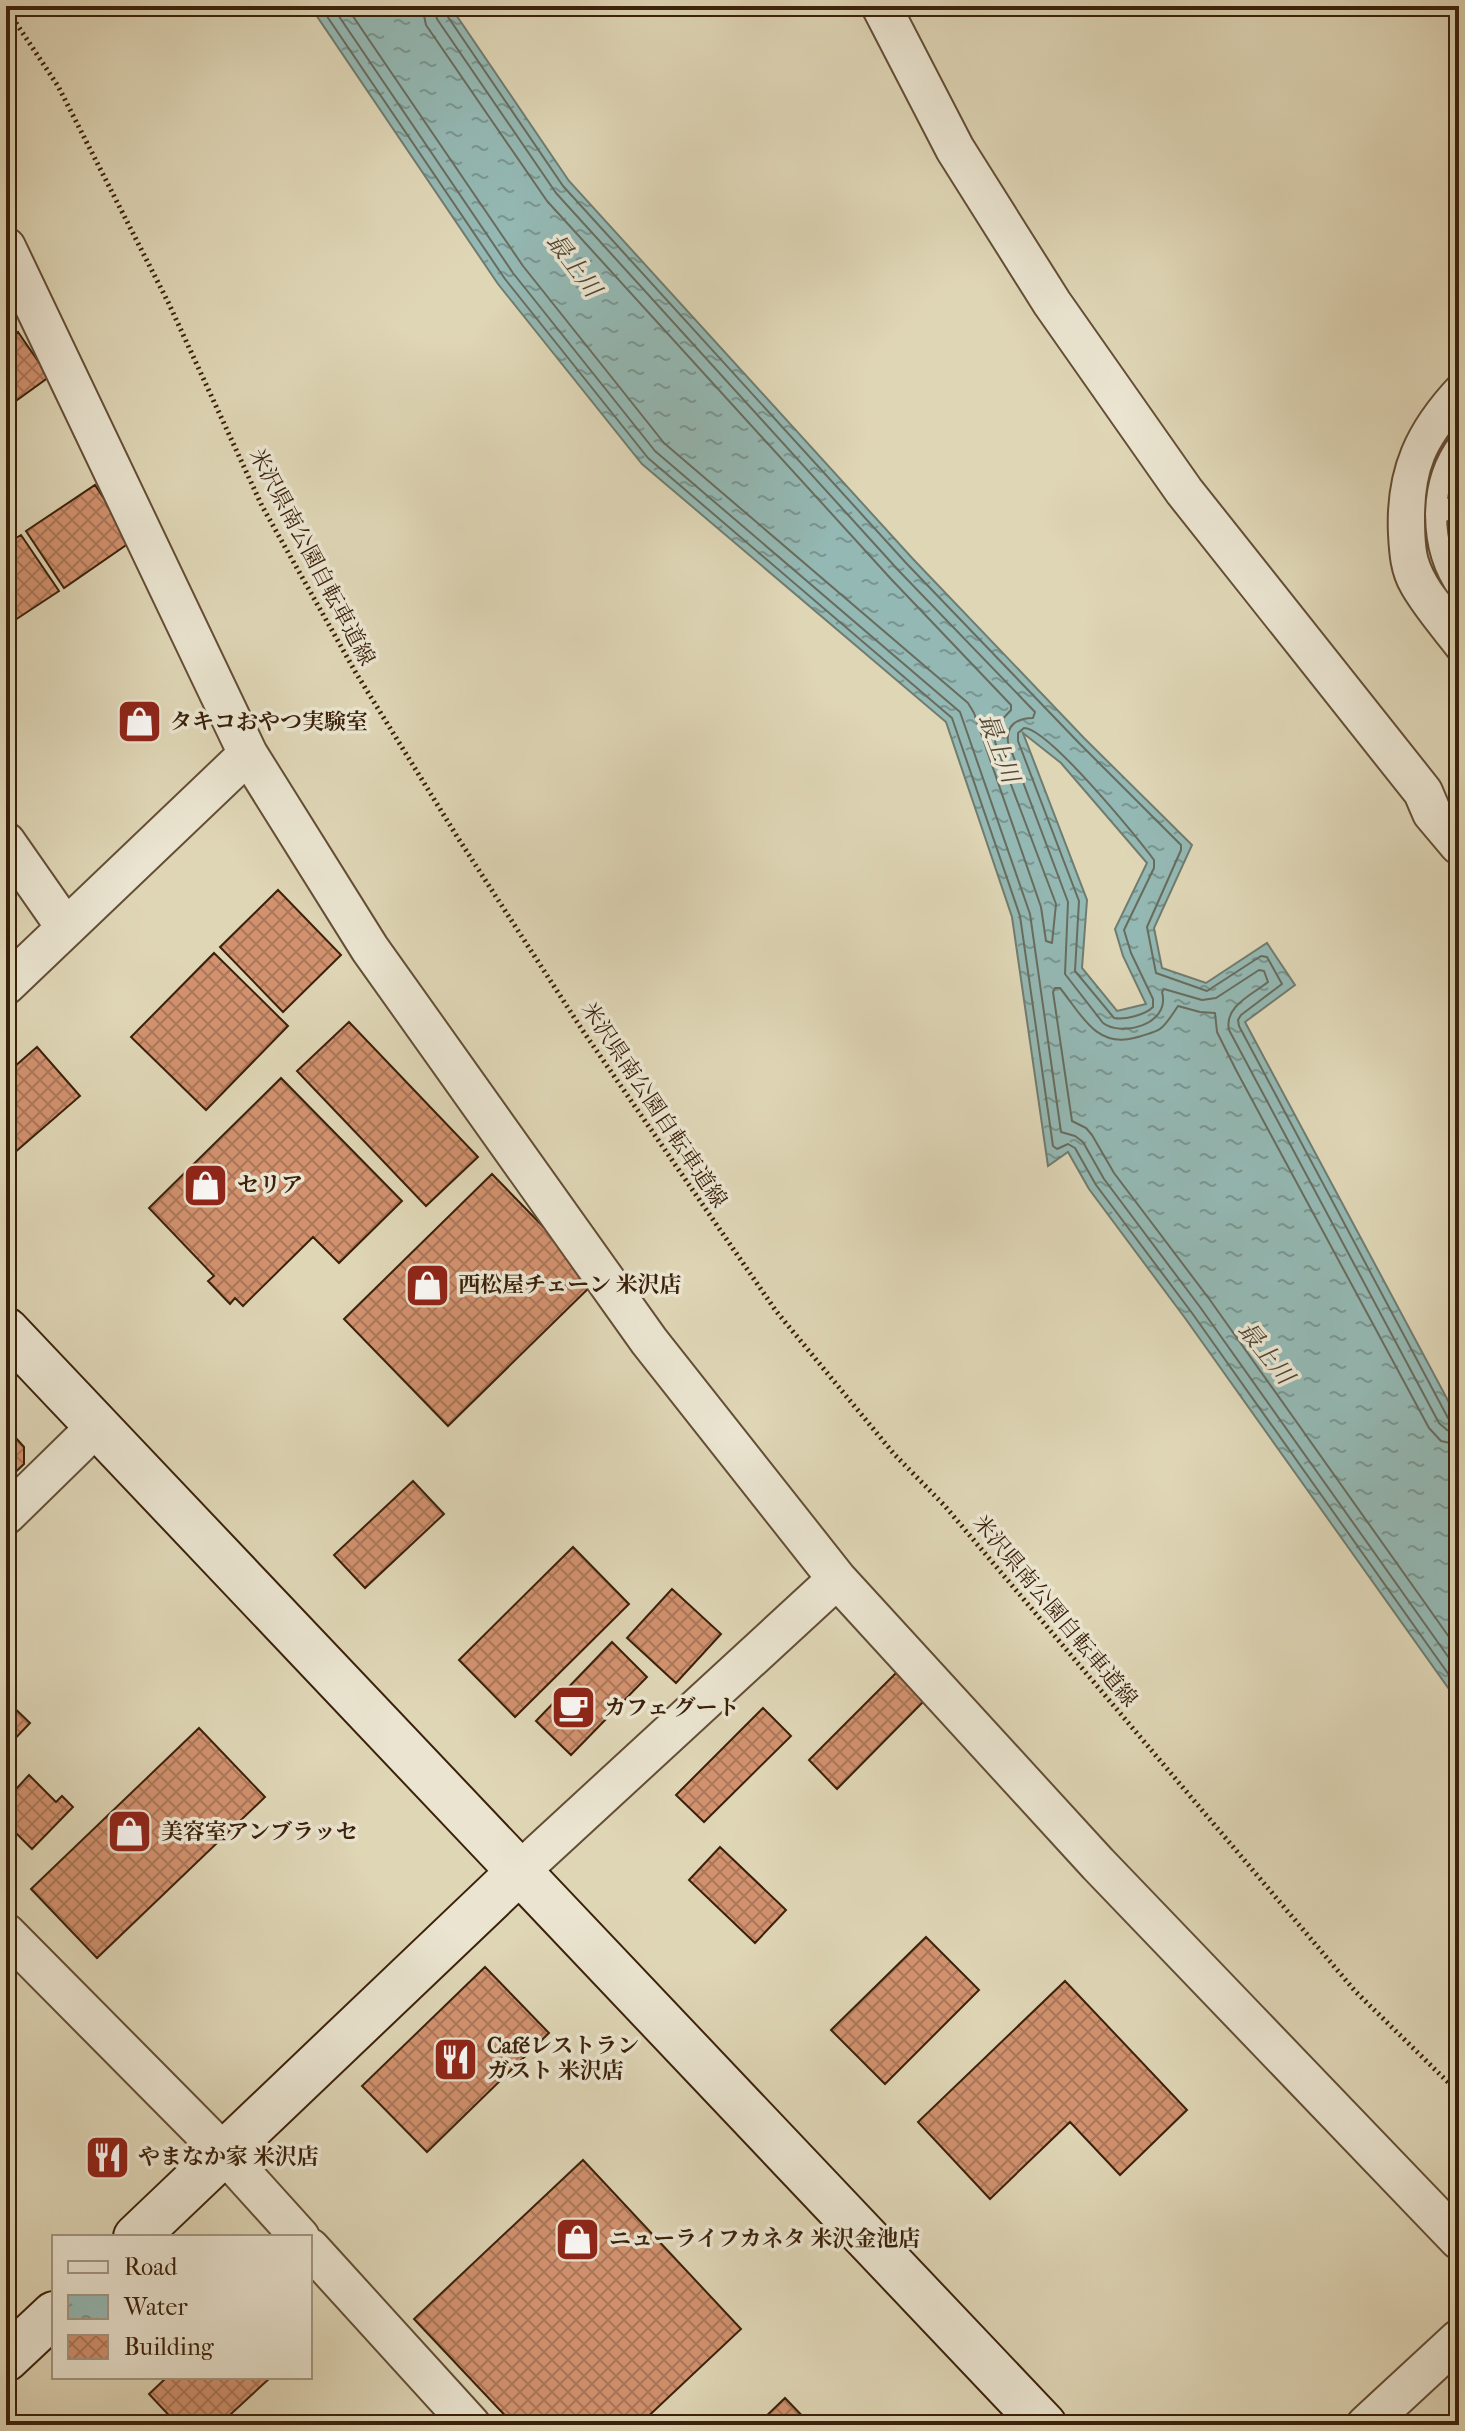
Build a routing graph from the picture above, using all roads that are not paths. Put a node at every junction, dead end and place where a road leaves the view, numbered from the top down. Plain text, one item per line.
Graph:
1 (881, 6) edge
2 (6, 247) edge
3 (1459, 383) edge
4 (1459, 405) edge
5 (1459, 443) edge
6 (1459, 505) edge
7 (1436, 514) junction
8 (1451, 561) edge
9 (1459, 590) edge
10 (1459, 624) edge
11 (1459, 653) edge
12 (248, 754) junction
13 (6, 842) edge
14 (1459, 845) edge
15 (66, 928) junction
16 (6, 985) edge
17 (6, 1330) edge
18 (97, 1426) junction
19 (6, 1515) edge
20 (837, 1579) junction
21 (520, 1871) junction
22 (6, 1933) edge
23 (224, 2153) junction
24 (138, 2235) edge
25 (298, 2235) edge
26 (1459, 2240) edge
27 (312, 2250) edge
28 (52, 2316) edge
29 (1459, 2339) edge
30 (6, 2359) edge
31 (471, 2425) edge
32 (1044, 2425) edge
33 (1366, 2425) edge

1 - 14 street
2 - 12 street
3 - 11 lane
4 - 10 lane
5 - 7 lane
6 - 7 lane
7 - 8 lane
8 - 9 lane
12 - 15 street
12 - 20 street
13 - 15 street
15 - 16 street
17 - 18 street
18 - 19 street
18 - 21 street
20 - 21 street
20 - 26 street
21 - 23 street
21 - 32 street
22 - 23 street
23 - 24 street
23 - 25 street
27 - 31 street
28 - 30 street
29 - 33 street

